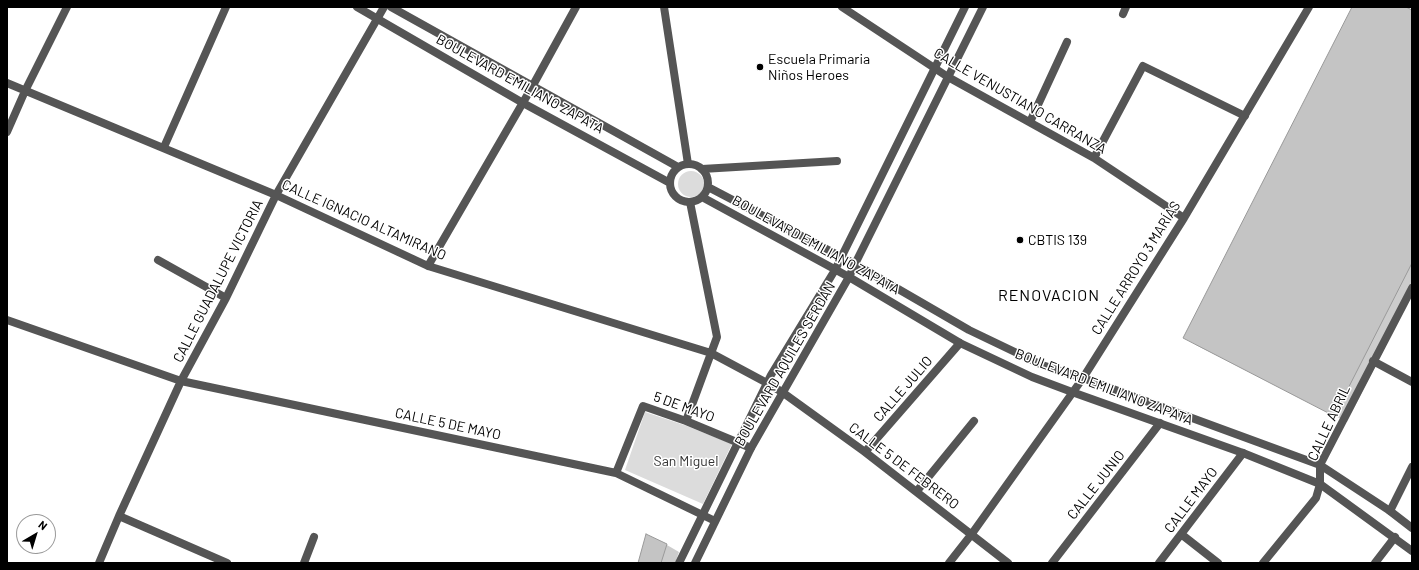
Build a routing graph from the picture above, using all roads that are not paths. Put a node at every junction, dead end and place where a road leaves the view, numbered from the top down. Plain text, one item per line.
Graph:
1 (67, 7) edge
2 (226, 7) edge
3 (357, 7) edge
4 (384, 7) edge
5 (391, 7) edge
6 (576, 7) edge
7 (664, 7) edge
8 (842, 7) edge
9 (965, 7) edge
10 (983, 7) edge
11 (1309, 7) edge
12 (377, 19) junction
13 (1066, 42) dead end
14 (935, 68) junction
15 (948, 77) junction
16 (7, 83) edge
17 (532, 87) junction
18 (26, 91) junction
19 (523, 103) junction
20 (1245, 116) junction
21 (1030, 122) junction
22 (7, 132) edge
23 (164, 148) junction
24 (1094, 158) junction
25 (837, 161) dead end
26 (688, 164) junction
27 (678, 167) junction
28 (702, 169) junction
29 (670, 183) junction
30 (708, 187) junction
31 (276, 195) junction
32 (702, 197) junction
33 (690, 202) junction
34 (1184, 218) junction
35 (842, 257) junction
36 (158, 260) dead end
37 (855, 264) junction
38 (428, 266) junction
39 (835, 270) junction
40 (849, 278) junction
41 (1412, 288) edge
42 (226, 298) junction
43 (7, 320) edge
44 (960, 343) junction
45 (711, 353) junction
46 (1373, 361) junction
47 (1083, 378) junction
48 (181, 381) junction
49 (1412, 382) edge
50 (767, 383) junction
51 (782, 392) junction
52 (1072, 392) junction
53 (686, 421) junction
54 (974, 421) dead end
55 (1160, 423) junction
56 (738, 442) junction
57 (751, 448) junction
58 (865, 452) junction
59 (1242, 453) junction
60 (1320, 465) junction
61 (1412, 469) edge
62 (616, 473) junction
63 (1320, 484) junction
64 (917, 491) junction
65 (1390, 511) junction
66 (119, 516) junction
67 (702, 516) junction
68 (715, 521) junction
69 (1412, 528) edge
70 (1181, 534) junction
71 (971, 535) junction
72 (314, 537) dead end
73 (1394, 537) junction
74 (1412, 551) edge
75 (99, 563) edge
76 (227, 563) edge
77 (304, 563) edge
78 (679, 563) edge
79 (695, 563) edge
80 (949, 563) edge
81 (1008, 563) edge
82 (1052, 563) edge
83 (1159, 563) edge
84 (1218, 563) edge
85 (1263, 563) edge
86 (1375, 563) edge

1 - 18 street
2 - 23 street
3 - 12 street, BOULEVARD EMILIANO ZAPATA
4 - 12 street, CALLE GUADALUPE VICTORIA
5 - 17 street, BOULEVARD EMILIANO ZAPATA
6 - 17 street
7 - 26 street
8 - 14 street, CALLE VENUSTIANO CARRANZA
9 - 14 street, BOULEVARD AQUILES SERDÁN
10 - 15 street, BOULEVARD AQUILES SERDÁN
11 - 20 street, CALLE ARROYO 3 MARÍAS
12 - 19 street, BOULEVARD EMILIANO ZAPATA
12 - 31 street, CALLE GUADALUPE VICTORIA
13 - 21 street
14 - 15 street, CALLE VENUSTIANO CARRANZA
14 - 35 street, BOULEVARD AQUILES SERDÁN
15 - 21 street, CALLE VENUSTIANO CARRANZA
15 - 37 street, BOULEVARD AQUILES SERDÁN
16 - 18 street, CALLE IGNACIO ALTAMIRANO
17 - 19 street
17 - 27 street, BOULEVARD EMILIANO ZAPATA
18 - 22 street
18 - 23 street, CALLE IGNACIO ALTAMIRANO
19 - 29 street, BOULEVARD EMILIANO ZAPATA
19 - 38 street
20 - 24 street
20 - 34 street, CALLE ARROYO 3 MARÍAS
21 - 24 street, CALLE VENUSTIANO CARRANZA
23 - 31 street, CALLE IGNACIO ALTAMIRANO
24 - 34 street, CALLE VENUSTIANO CARRANZA
25 - 28 street
26 - 27 street
26 - 28 street
27 - 29 street
28 - 30 street
29 - 33 street
30 - 32 street
30 - 35 street, BOULEVARD EMILIANO ZAPATA
31 - 38 street, CALLE IGNACIO ALTAMIRANO
31 - 42 street, CALLE GUADALUPE VICTORIA
32 - 33 street
32 - 39 street, BOULEVARD EMILIANO ZAPATA
33 - 45 street
34 - 47 street, CALLE ARROYO 3 MARÍAS
35 - 37 street, BOULEVARD EMILIANO ZAPATA
35 - 39 street, BOULEVARD AQUILES SERDÁN
36 - 42 street
37 - 40 street, BOULEVARD AQUILES SERDÁN
37 - 47 street, BOULEVARD EMILIANO ZAPATA
38 - 45 street, CALLE IGNACIO ALTAMIRANO
39 - 40 street, BOULEVARD EMILIANO ZAPATA
39 - 50 street, BOULEVARD AQUILES SERDÁN
40 - 44 street, BOULEVARD EMILIANO ZAPATA
40 - 51 street, BOULEVARD AQUILES SERDÁN
41 - 46 street, CALLE ABRIL
42 - 48 street, CALLE GUADALUPE VICTORIA
43 - 48 street, CALLE 5 DE MAYO
44 - 52 street, BOULEVARD EMILIANO ZAPATA
44 - 58 street, CALLE JULIO
45 - 50 street, CALLE IGNACIO ALTAMIRANO
45 - 53 street
46 - 49 street
46 - 60 street, CALLE ABRIL
47 - 52 street, CALLE ARROYO 3 MARÍAS
47 - 60 street, BOULEVARD EMILIANO ZAPATA
48 - 62 street, CALLE 5 DE MAYO
48 - 66 street, CALLE GUADALUPE VICTORIA
50 - 51 street, CALLE IGNACIO ALTAMIRANO
50 - 56 street, BOULEVARD AQUILES SERDÁN
51 - 57 street, BOULEVARD AQUILES SERDÁN
51 - 58 street, CALLE 5 DE FEBRERO
52 - 55 street, BOULEVARD EMILIANO ZAPATA
52 - 71 street, CALLE ARROYO 3 MARÍAS
53 - 56 street, 5 DE MAYO
53 - 62 street, 5 DE MAYO
54 - 64 street
55 - 59 street, BOULEVARD EMILIANO ZAPATA
55 - 82 street, CALLE JUNIO
56 - 57 street, 5 DE MAYO
56 - 67 street, BOULEVARD AQUILES SERDÁN
57 - 68 street, BOULEVARD AQUILES SERDÁN
58 - 64 street, CALLE 5 DE FEBRERO
59 - 63 street, BOULEVARD EMILIANO ZAPATA
59 - 70 street, CALLE MAYO
60 - 63 street, CALLE ABRIL
60 - 65 street, BOULEVARD EMILIANO ZAPATA
61 - 65 street
62 - 67 street, CALLE 5 DE MAYO
63 - 73 street, BOULEVARD EMILIANO ZAPATA
63 - 85 street, CALLE ABRIL
64 - 71 street, CALLE 5 DE FEBRERO
65 - 69 street, BOULEVARD EMILIANO ZAPATA
66 - 75 street, CALLE GUADALUPE VICTORIA
66 - 76 street
67 - 68 street, CALLE 5 DE MAYO
67 - 78 street, BOULEVARD AQUILES SERDÁN
68 - 79 street, BOULEVARD AQUILES SERDÁN
70 - 83 street, CALLE MAYO
70 - 84 street
71 - 80 street, CALLE ARROYO 3 MARÍAS
71 - 81 street, CALLE 5 DE FEBRERO
72 - 77 street
73 - 74 street, BOULEVARD EMILIANO ZAPATA
73 - 86 street

